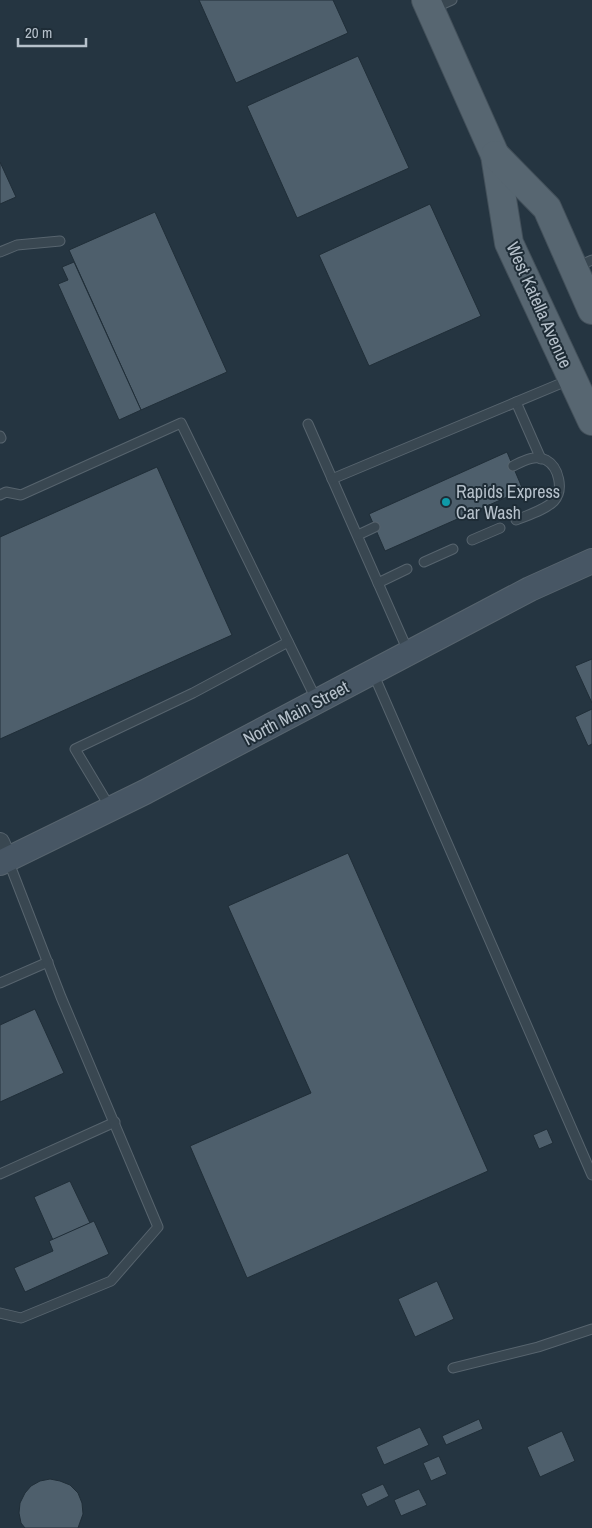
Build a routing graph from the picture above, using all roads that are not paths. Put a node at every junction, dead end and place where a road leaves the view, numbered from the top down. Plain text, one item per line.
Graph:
1 (436, 3) edge
2 (495, 155) junction
3 (60, 241) dead end
4 (0, 252) edge
5 (583, 264) edge
6 (592, 310) edge
7 (572, 379) junction
8 (516, 402) junction
9 (592, 421) edge
10 (308, 424) dead end
11 (541, 459) junction
12 (513, 466) dead end
13 (332, 479) junction
14 (0, 495) edge
15 (516, 520) dead end
16 (375, 527) dead end
17 (500, 528) dead end
18 (358, 535) junction
19 (472, 540) dead end
20 (453, 548) dead end
21 (592, 561) edge
22 (424, 562) dead end
23 (407, 569) dead end
24 (378, 583) junction
25 (288, 642) junction
26 (410, 654) junction
27 (373, 673) junction
28 (317, 702) junction
29 (111, 809) junction
30 (3, 855) edge
31 (48, 962) junction
32 (0, 983) edge
33 (115, 1122) junction
34 (0, 1174) edge
35 (592, 1175) edge
36 (0, 1313) edge
37 (592, 1329) edge
38 (453, 1368) dead end

1 - 2 main road, West Katella Avenue
2 - 5 main road, West Katella Avenue
2 - 7 main road, West Katella Avenue
3 - 4 lane
5 - 6 main road, West Katella Avenue
7 - 8 lane
7 - 9 main road, West Katella Avenue
8 - 11 lane
8 - 13 lane
10 - 13 lane
11 - 12 lane
11 - 15 lane
13 - 18 lane
14 - 25 lane
16 - 18 lane
17 - 19 lane
18 - 24 lane
20 - 22 lane
21 - 26 main road, North Main Street
23 - 24 lane
24 - 26 lane
25 - 28 lane
25 - 29 lane
26 - 27 main road, North Main Street
27 - 28 main road, North Main Street
27 - 35 lane
28 - 29 main road, North Main Street
29 - 30 main road, North Main Street
30 - 31 lane
31 - 32 lane
31 - 33 lane
33 - 34 lane
33 - 36 lane
37 - 38 lane

